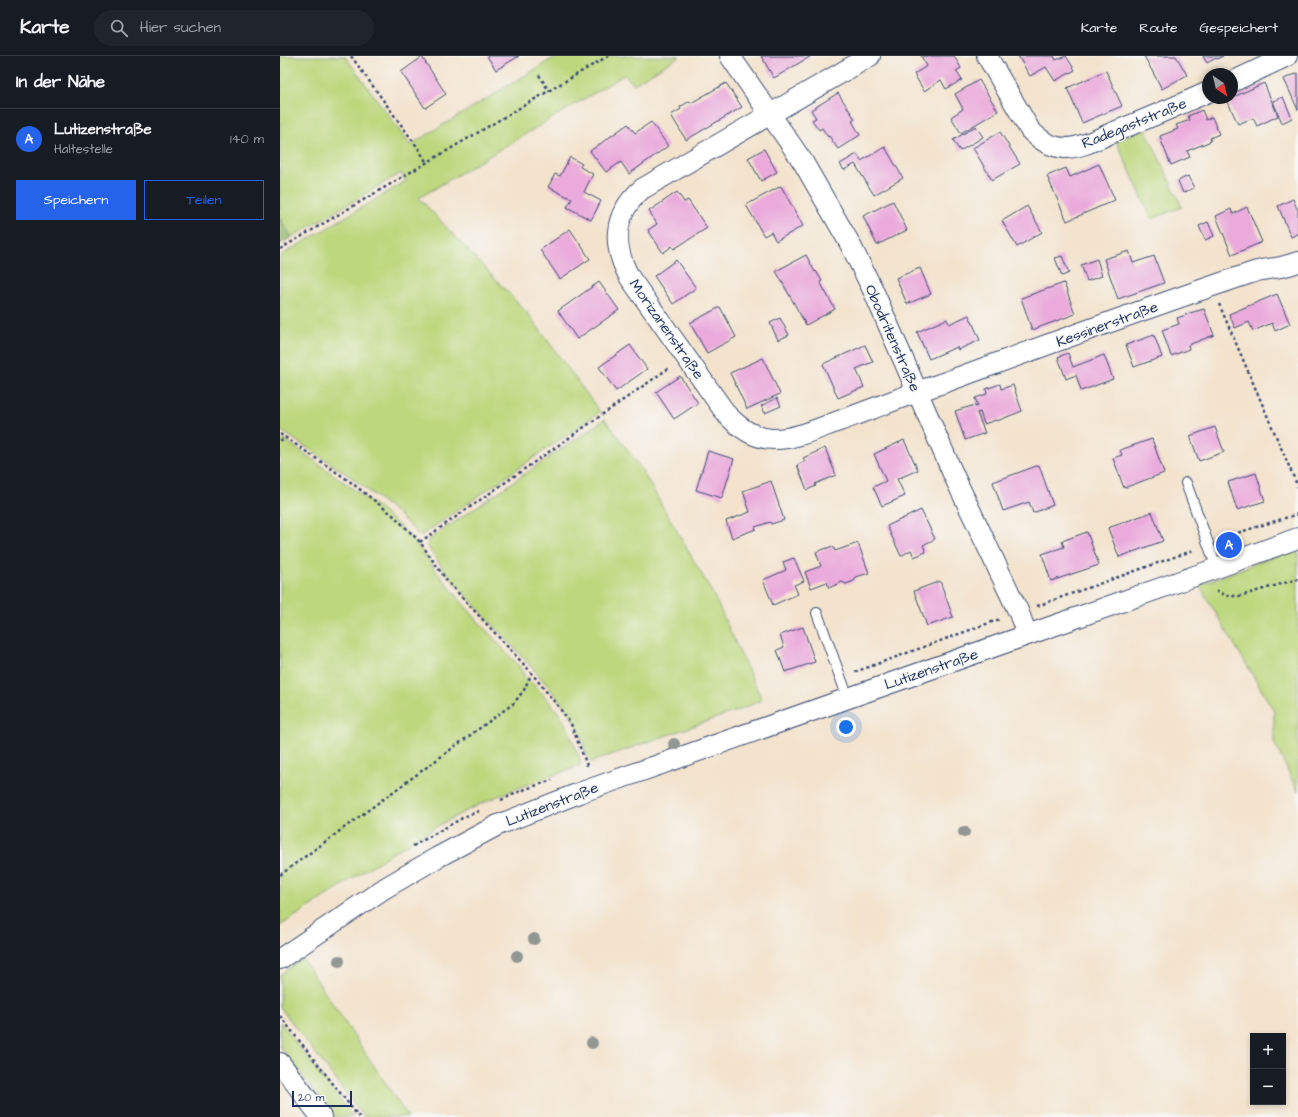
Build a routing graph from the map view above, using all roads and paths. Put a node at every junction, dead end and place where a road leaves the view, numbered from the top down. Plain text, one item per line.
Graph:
1 (351, 56) edge
2 (608, 56) edge
3 (730, 56) edge
4 (870, 56) edge
5 (987, 56) edge
6 (1287, 56) edge
7 (539, 75) dead end
8 (1238, 79) edge
9 (549, 91) junction
10 (1202, 95) edge
11 (770, 114) junction
12 (426, 163) junction
13 (280, 249) edge
14 (1298, 262) edge
15 (1212, 287) junction
16 (686, 356) junction
17 (918, 392) junction
18 (280, 434) edge
19 (286, 437) junction
20 (280, 441) edge
21 (1186, 483) dead end
22 (1298, 487) edge
23 (1298, 538) edge
24 (420, 542) junction
25 (1212, 570) junction
26 (1298, 579) edge
27 (817, 613) dead end
28 (1027, 635) junction
29 (532, 675) junction
30 (848, 698) junction
31 (588, 768) dead end
32 (280, 875) edge
33 (280, 959) edge
34 (280, 1016) edge
35 (280, 1063) edge
36 (320, 1117) edge
37 (358, 1117) edge

1 - 12 path
2 - 9 path
3 - 11 street, Obodritenstraße
4 - 11 street, Morizanenstraße
5 - 10 street, Radegaststraße
6 - 8 street
7 - 9 path
9 - 12 path
11 - 16 street, Morizanenstraße
11 - 17 street, Obodritenstraße
12 - 13 path
14 - 15 street, Kessinerstraße
15 - 17 street, Kessinerstraße
15 - 22 path
16 - 17 street, Morizanenstraße
16 - 24 path
17 - 28 street, Obodritenstraße
18 - 19 path
19 - 20 path
19 - 24 path
21 - 25 lane
23 - 25 street, Lutizenstraße
24 - 29 path
25 - 26 path
25 - 28 street, Lutizenstraße
27 - 30 lane
28 - 30 street, Lutizenstraße
29 - 31 path
29 - 32 path
30 - 33 street, Lutizenstraße
34 - 37 path
35 - 36 street

